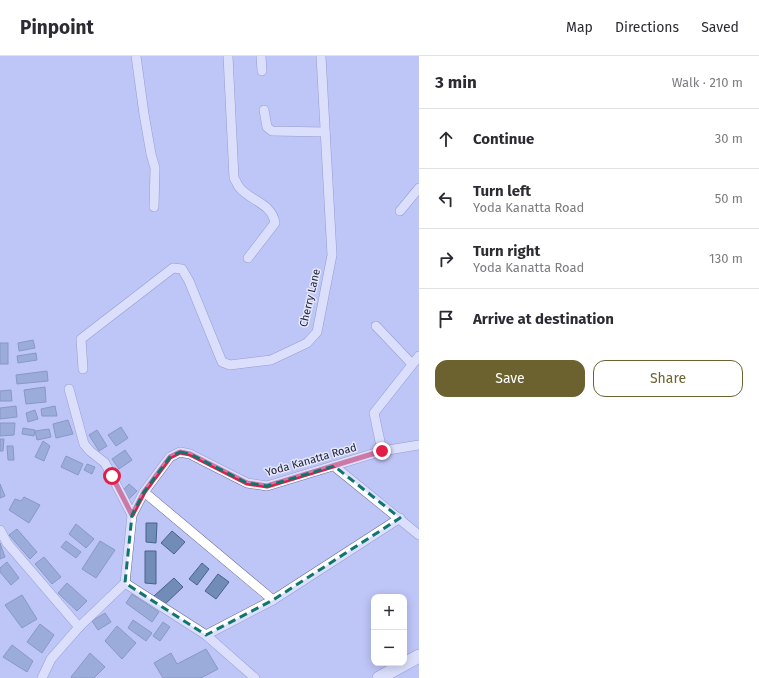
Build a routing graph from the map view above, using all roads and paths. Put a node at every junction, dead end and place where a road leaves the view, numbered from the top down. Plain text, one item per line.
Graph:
1 (136, 56) edge
2 (228, 56) edge
3 (261, 56) edge
4 (321, 56) edge
5 (262, 71) dead end
6 (264, 110) dead end
7 (325, 132) junction
8 (419, 188) edge
9 (154, 208) dead end
10 (400, 211) dead end
11 (248, 258) dead end
12 (376, 326) dead end
13 (419, 356) edge
14 (412, 364) junction
15 (83, 369) dead end
16 (69, 389) dead end
17 (419, 445) edge
18 (382, 451) junction
19 (334, 466) junction
20 (144, 492) junction
21 (132, 515) junction
22 (400, 518) junction
23 (0, 530) edge
24 (419, 535) edge
25 (125, 583) junction
26 (272, 600) junction
27 (79, 627) junction
28 (206, 635) junction
29 (419, 656) edge
30 (42, 678) edge
31 (255, 678) edge
32 (379, 678) edge

1 - 9 street
2 - 11 street
3 - 5 street
4 - 7 street, Cherry Lane
6 - 7 street
7 - 15 street, Cherry Lane
8 - 10 street
12 - 14 street
13 - 14 street
14 - 18 street
16 - 21 street
17 - 18 street, Yoda Kanatta Road
18 - 19 street, Yoda Kanatta Road
19 - 20 street, Yoda Kanatta Road
19 - 22 street
20 - 21 street, Yoda Kanatta Road
20 - 26 street
21 - 25 street, Yoda Kanatta Road
22 - 24 street
22 - 26 street
23 - 27 street
25 - 27 street
25 - 28 street
26 - 28 street
27 - 30 street
28 - 31 street
29 - 32 street

